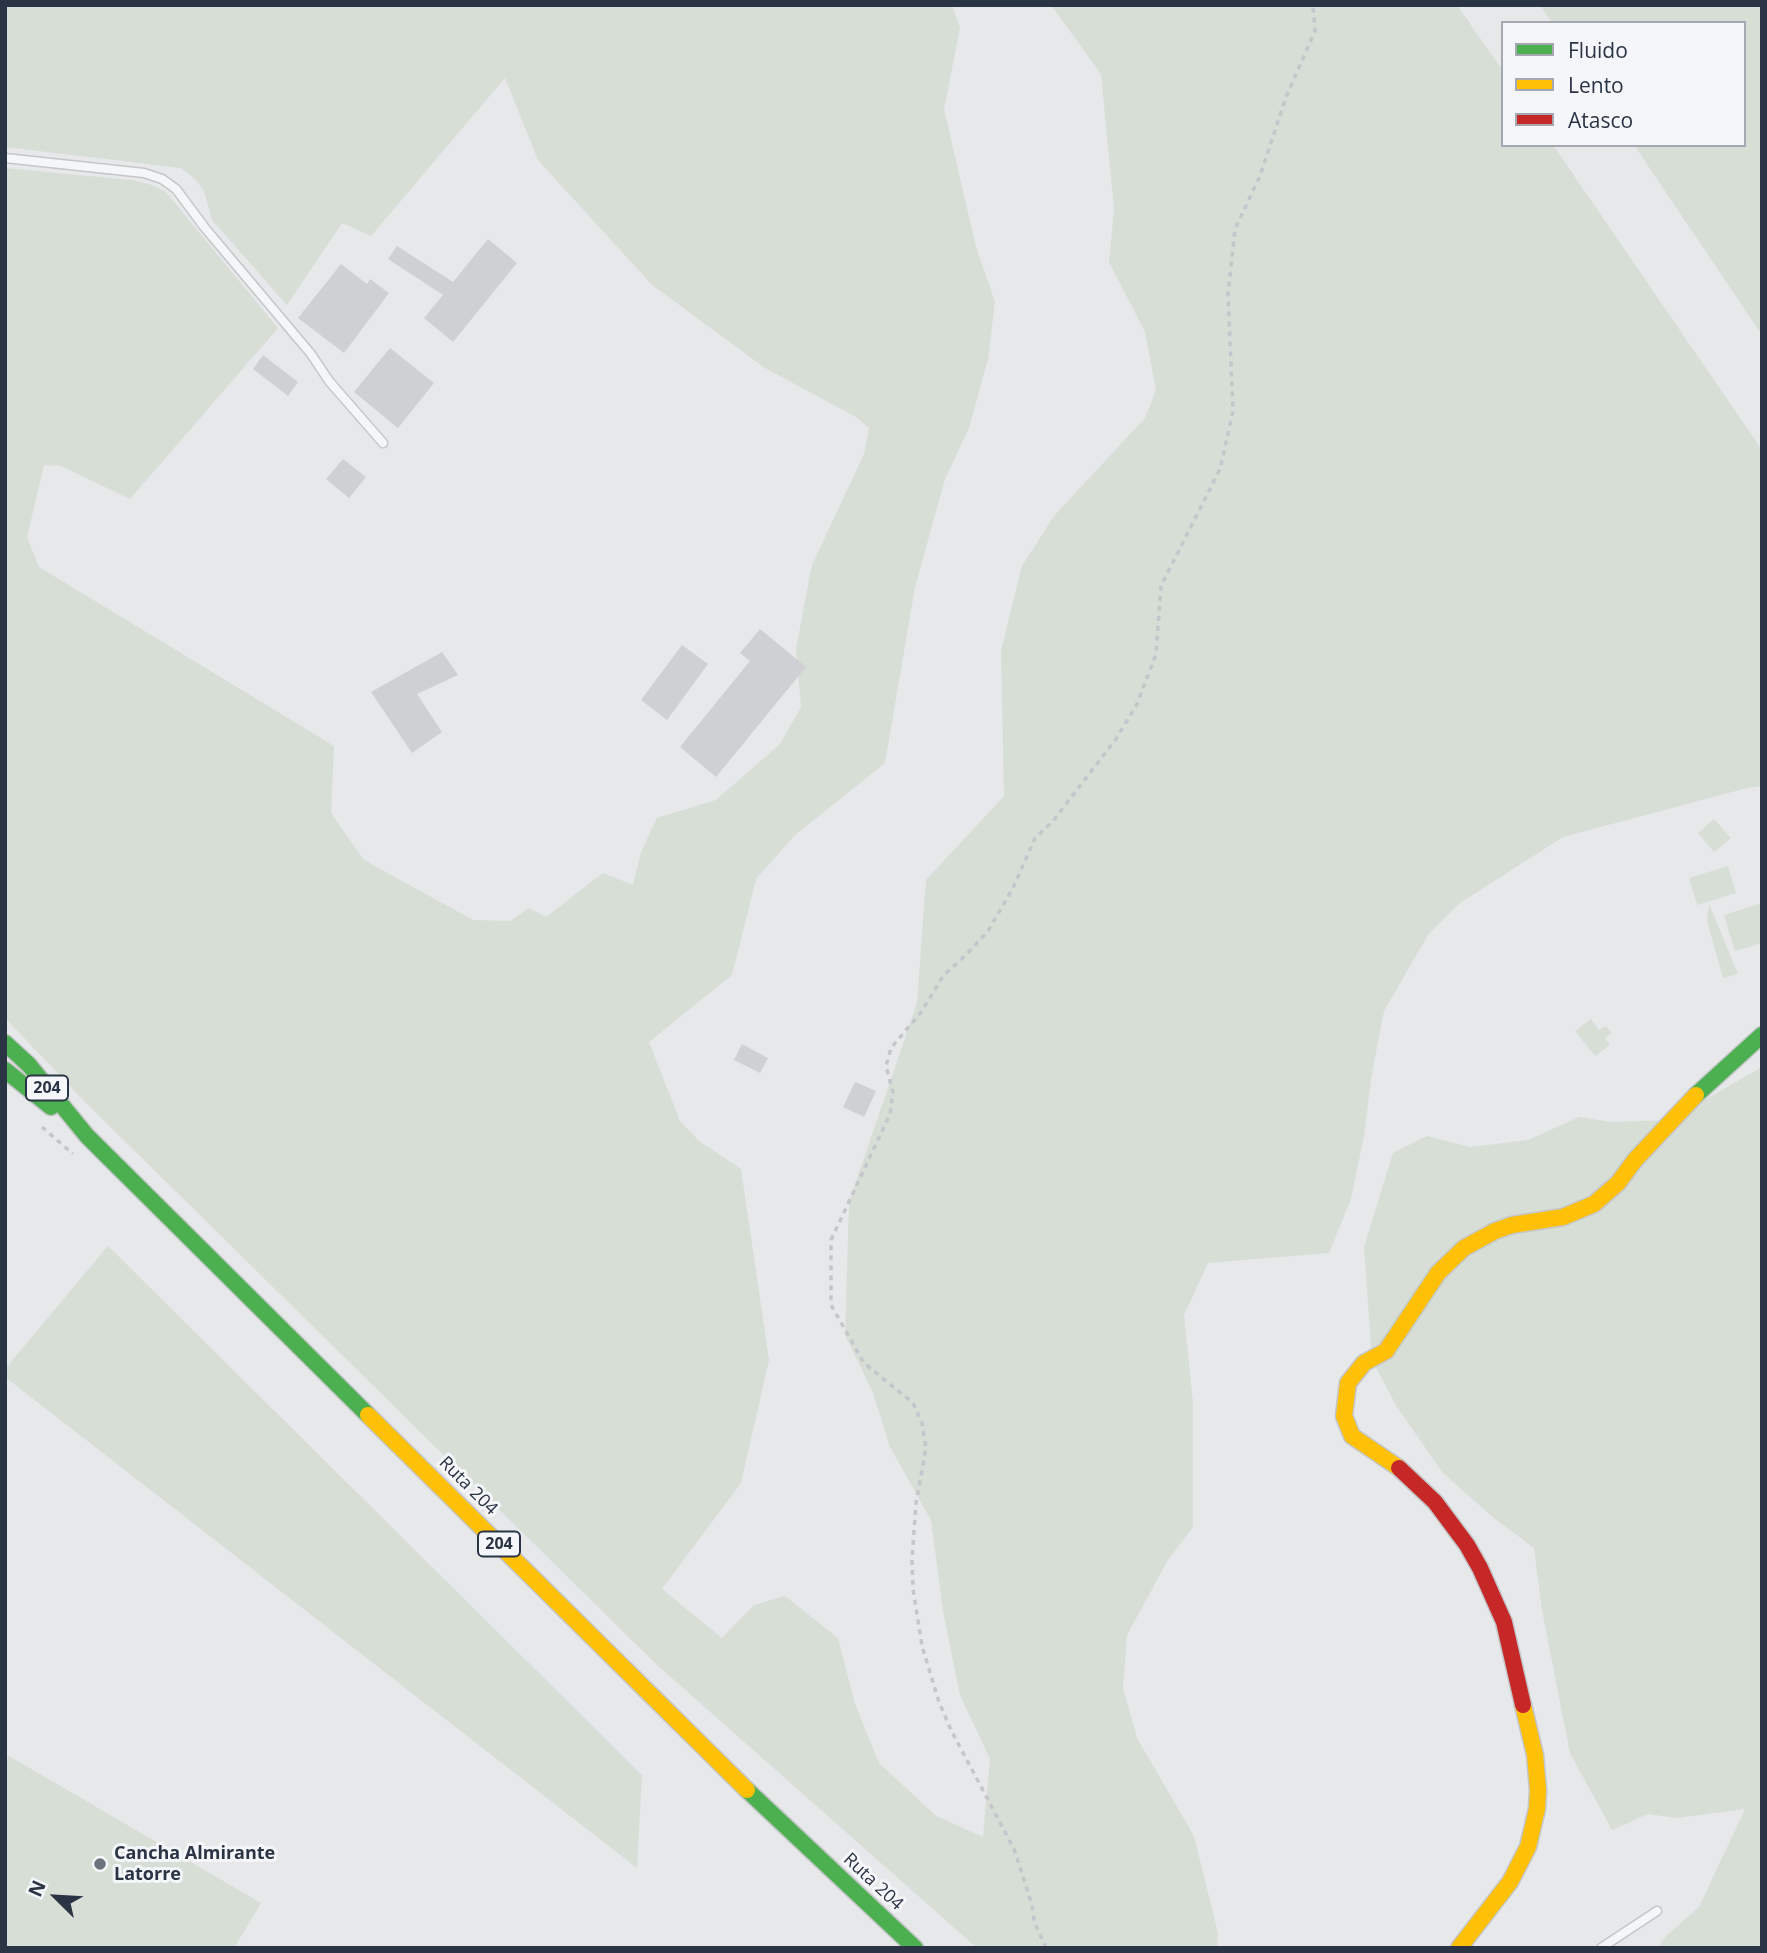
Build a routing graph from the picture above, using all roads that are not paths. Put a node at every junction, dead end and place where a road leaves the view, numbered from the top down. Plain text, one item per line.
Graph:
1 (5, 158) edge
2 (383, 443) dead end
3 (1762, 1035) edge
4 (5, 1043) edge
5 (5, 1070) edge
6 (87, 1136) junction
7 (1657, 1911) dead end
8 (915, 1948) edge
9 (1459, 1948) edge
10 (1601, 1948) edge

1 - 2 lane
3 - 9 main road
4 - 6 main road, Ruta 204 / 204
5 - 6 main road, Ruta 204 / 204
6 - 8 main road, Ruta 204 / 204
7 - 10 lane

